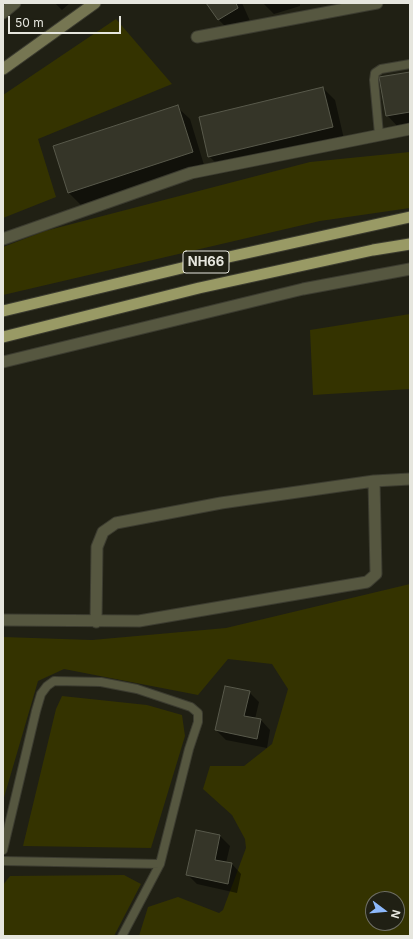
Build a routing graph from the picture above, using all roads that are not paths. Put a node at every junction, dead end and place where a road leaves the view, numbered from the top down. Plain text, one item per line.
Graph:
1 (15, 3) edge
2 (94, 3) edge
3 (377, 3) edge
4 (366, 4) edge
5 (3, 13) edge
6 (197, 37) dead end
7 (410, 64) edge
8 (3, 69) edge
9 (410, 129) edge
10 (379, 134) junction
11 (410, 217) edge
12 (3, 239) edge
13 (410, 244) edge
14 (410, 269) edge
15 (3, 311) edge
16 (3, 337) edge
17 (3, 362) edge
18 (410, 479) edge
19 (374, 481) junction
20 (3, 620) edge
21 (96, 622) junction
22 (3, 850) edge
23 (3, 861) edge
24 (160, 864) junction
25 (122, 936) edge

1 - 5 street
2 - 8 main road
3 - 4 street
4 - 6 street
7 - 10 lane
9 - 10 street
10 - 12 street
11 - 15 highway, NH66
13 - 16 highway, NH66
14 - 17 street
18 - 19 street
19 - 21 street
19 - 21 street
20 - 21 street
22 - 24 lane
23 - 24 lane
24 - 25 lane

